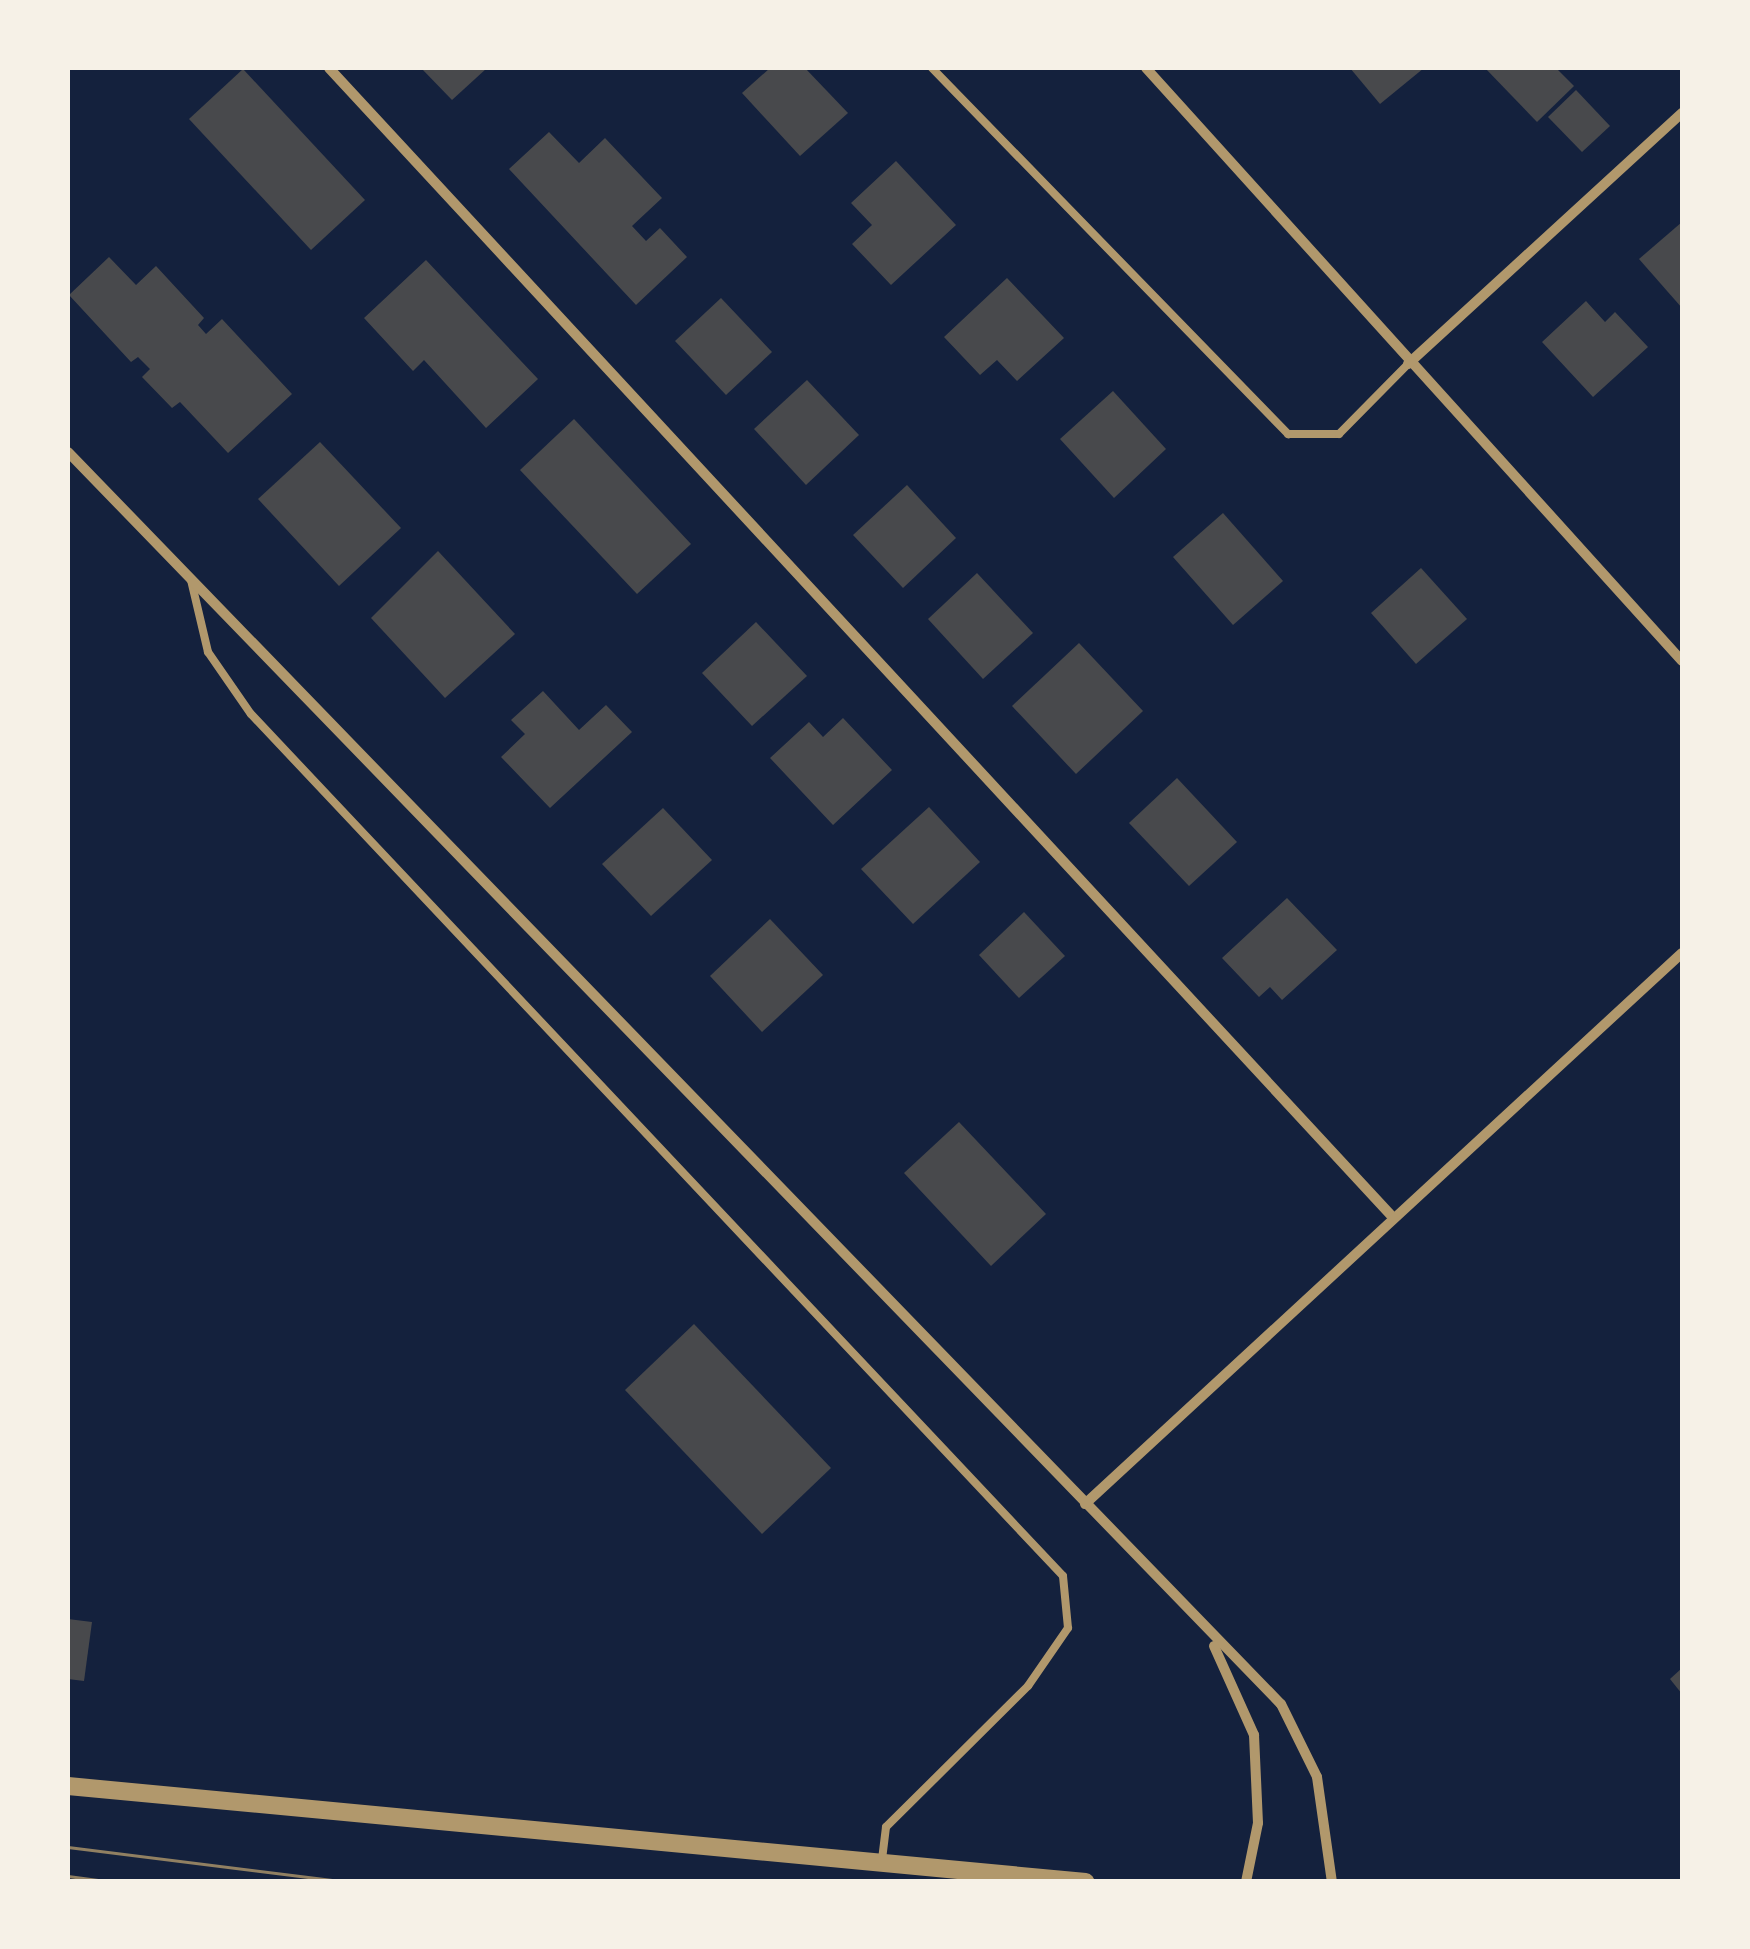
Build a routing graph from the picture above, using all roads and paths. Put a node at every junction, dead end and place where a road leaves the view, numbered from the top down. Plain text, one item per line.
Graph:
1 (330, 68) edge
2 (932, 68) edge
3 (1146, 68) edge
4 (1682, 112) edge
5 (1408, 364) junction
6 (68, 452) edge
7 (192, 580) junction
8 (1682, 661) edge
9 (1682, 952) edge
10 (1390, 1214) junction
11 (1085, 1504) junction
12 (1206, 1632) junction
13 (68, 1786) edge
14 (881, 1864) junction
15 (1085, 1882) edge
16 (1246, 1882) edge
17 (1332, 1882) edge

1 - 10 street
2 - 5 lane
3 - 5 street
4 - 5 street
5 - 8 street
6 - 7 street
7 - 11 street
7 - 14 lane
9 - 10 street
10 - 11 street
11 - 12 street
12 - 16 street
12 - 17 street
13 - 14 street
14 - 15 street

